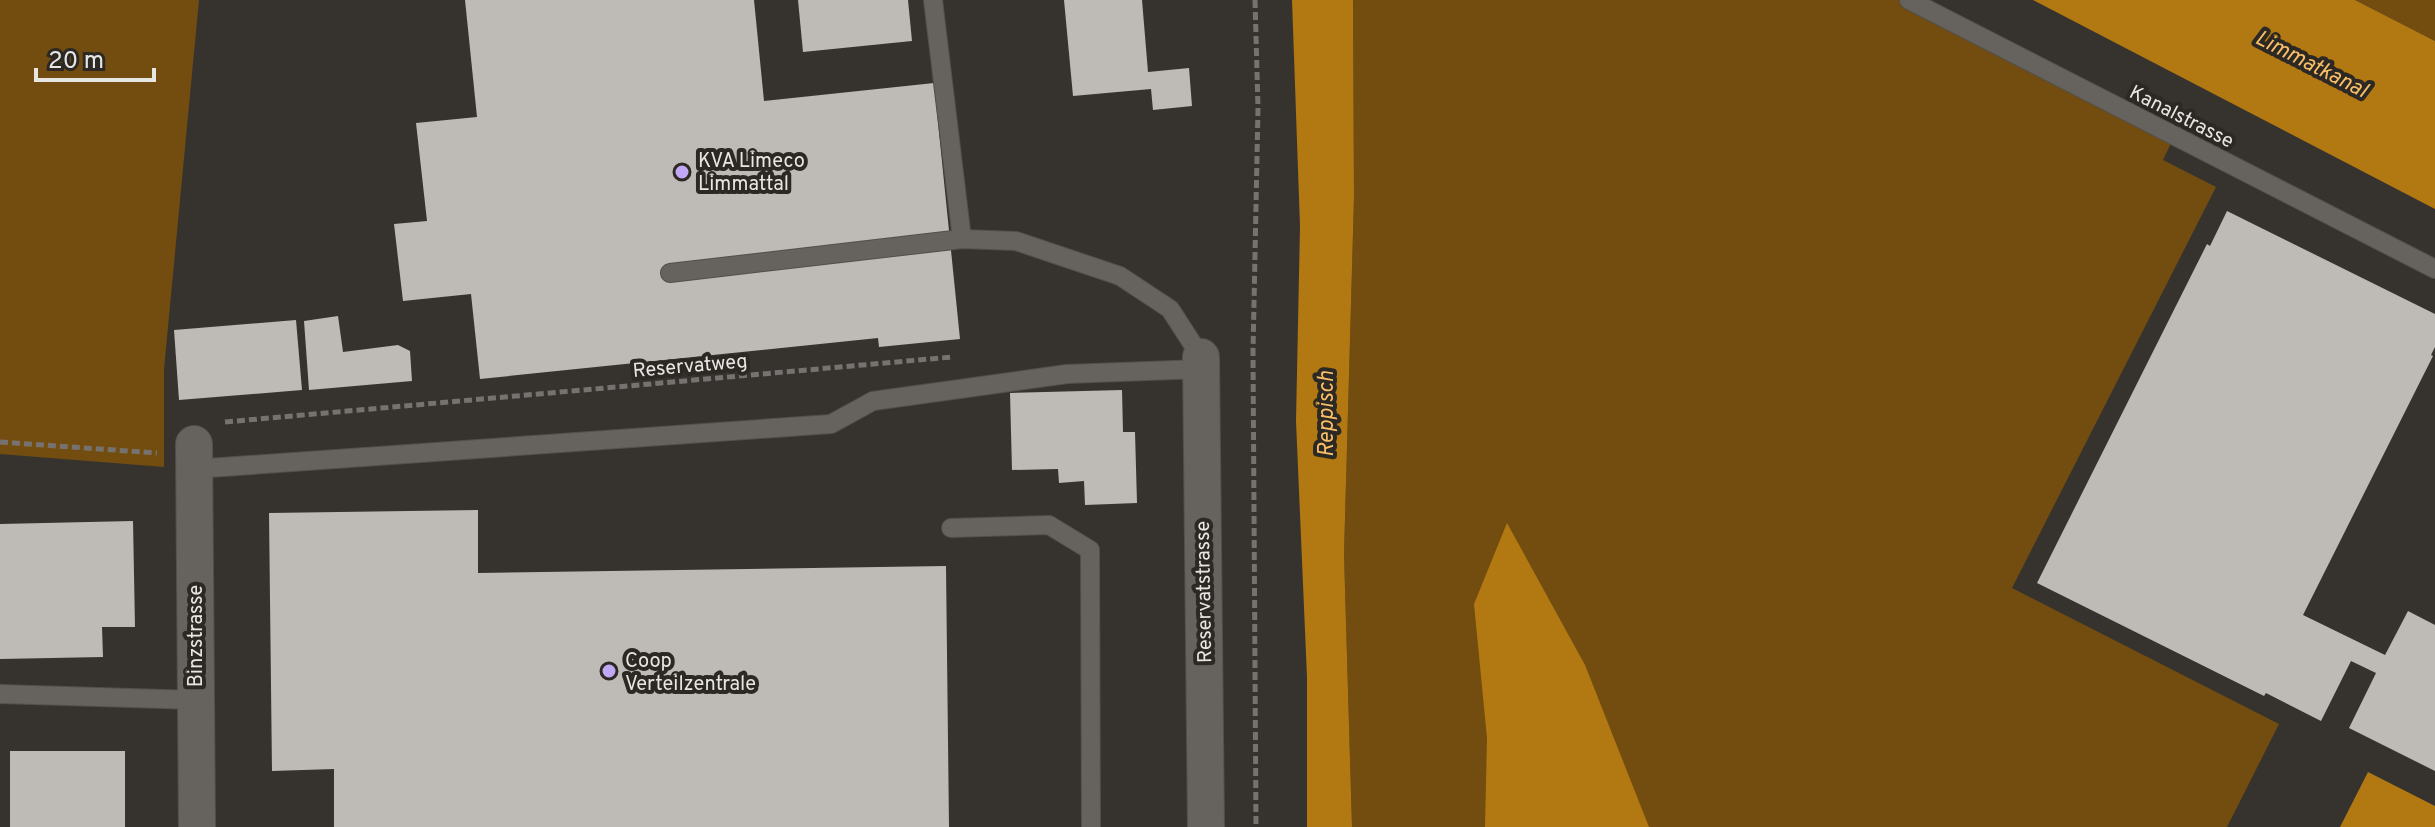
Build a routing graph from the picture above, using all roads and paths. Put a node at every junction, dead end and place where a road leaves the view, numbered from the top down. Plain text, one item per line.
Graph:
1 (933, 0) edge
2 (1255, 0) edge
3 (1909, 0) edge
4 (962, 239) junction
5 (2435, 269) edge
6 (670, 273) dead end
7 (966, 356) dead end
8 (1201, 363) junction
9 (0, 442) edge
10 (198, 448) junction
11 (951, 528) dead end
12 (0, 694) edge
13 (196, 700) junction
14 (197, 827) edge
15 (1091, 827) edge
16 (1206, 827) edge
17 (1256, 827) edge

1 - 4 lane
2 - 17 path
3 - 5 lane, Kanalstrasse
4 - 6 lane
4 - 8 lane
7 - 10 path, Reservatweg
8 - 10 lane
8 - 16 street, Reservatstrasse
9 - 10 path, Reservatweg
10 - 13 street, Binzstrasse
11 - 15 lane
12 - 13 lane
13 - 14 street, Binzstrasse

